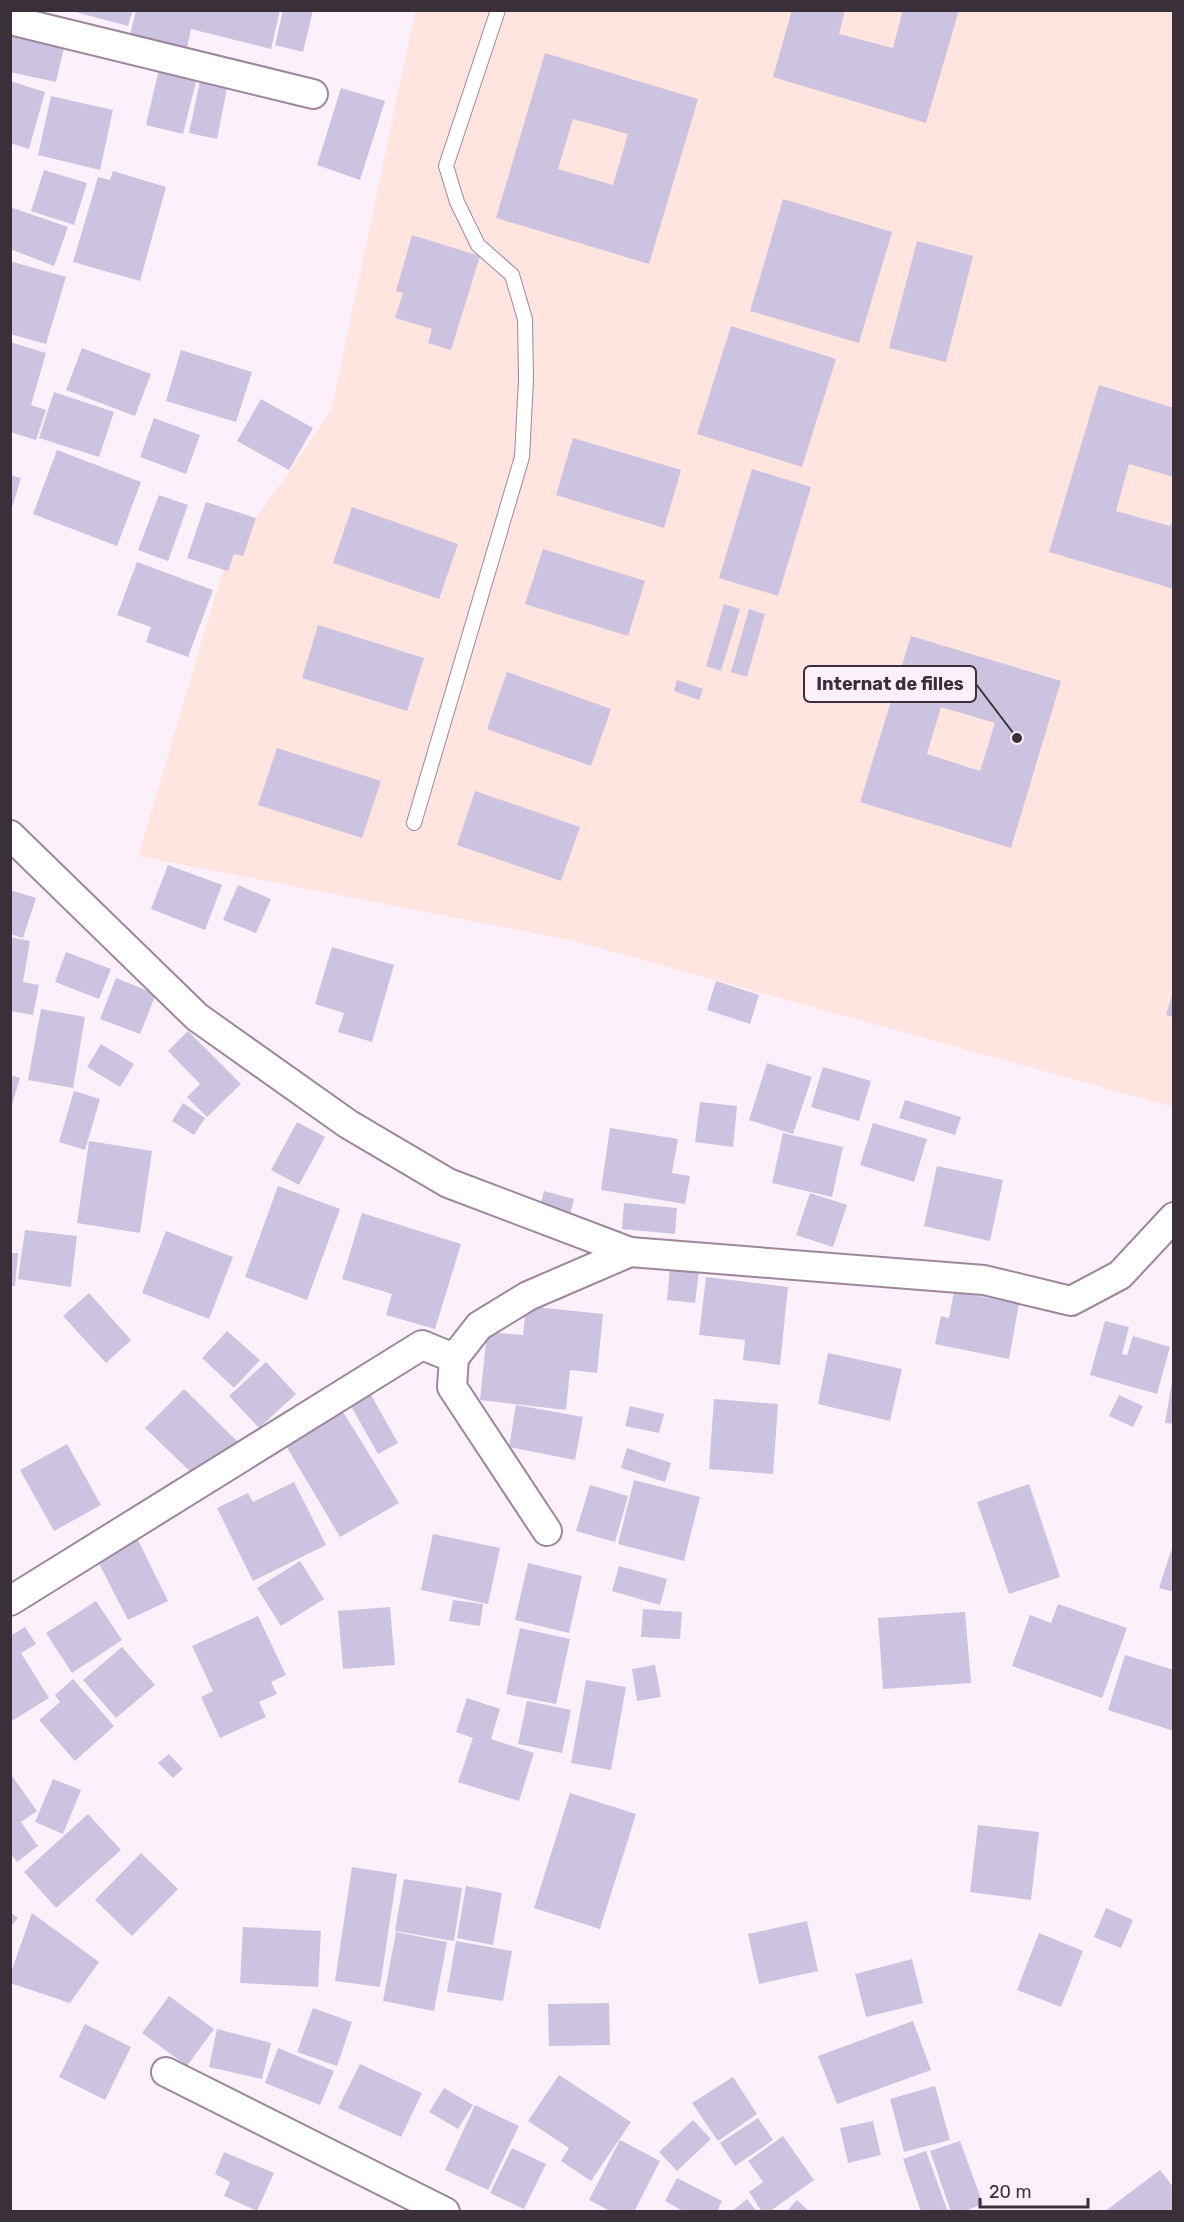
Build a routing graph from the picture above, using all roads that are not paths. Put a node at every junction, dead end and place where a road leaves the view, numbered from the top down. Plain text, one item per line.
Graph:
1 (498, 10) edge
2 (10, 20) edge
3 (313, 94) dead end
4 (414, 823) dead end
5 (10, 835) edge
6 (1173, 1217) edge
7 (630, 1252) junction
8 (422, 1345) junction
9 (454, 1358) junction
10 (547, 1531) dead end
11 (10, 1601) edge
12 (166, 2072) dead end
13 (445, 2211) edge

1 - 4 lane
2 - 3 street
5 - 7 street
6 - 7 street
7 - 8 street
7 - 9 street
8 - 9 street
8 - 11 street
9 - 10 street
12 - 13 street

